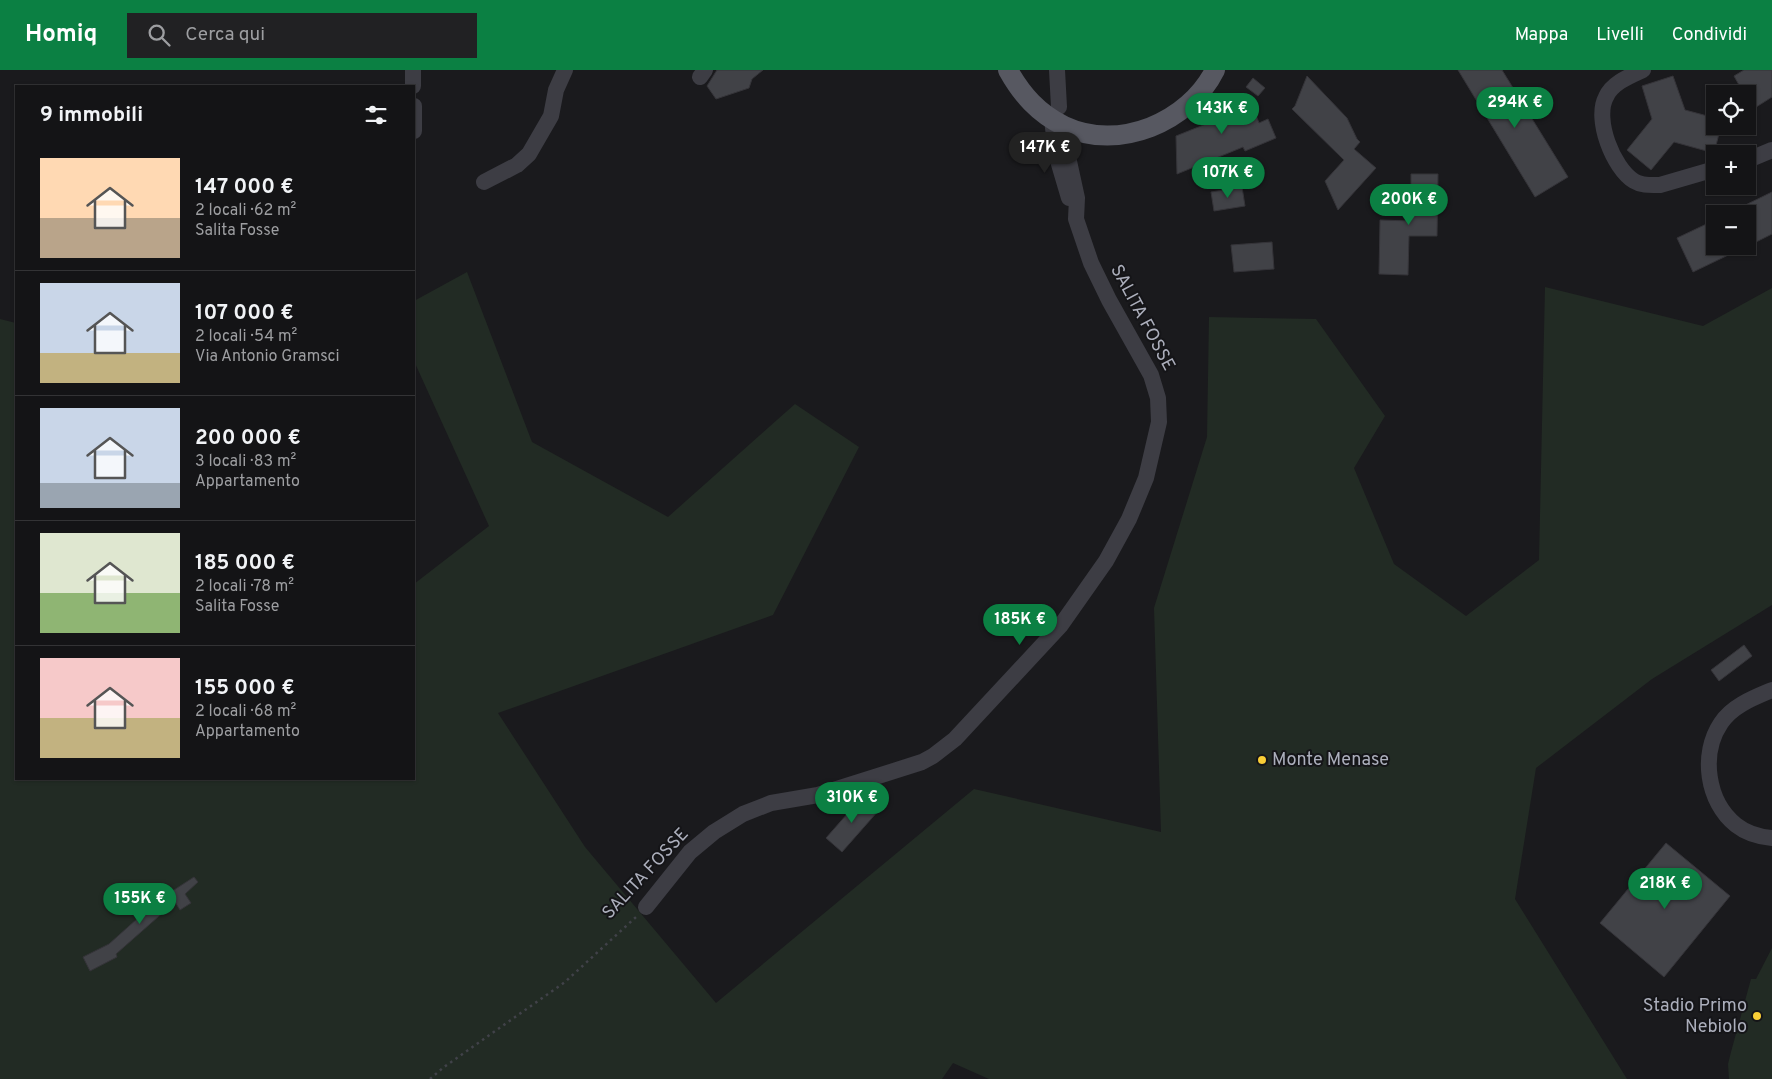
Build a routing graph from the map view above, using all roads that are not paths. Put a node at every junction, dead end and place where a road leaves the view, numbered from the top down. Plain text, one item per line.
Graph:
1 (413, 70) edge
2 (565, 70) edge
3 (1008, 70) edge
4 (1057, 70) edge
5 (1215, 70) edge
6 (1643, 70) edge
7 (413, 85) edge
8 (1056, 113) junction
9 (1065, 143) dead end
10 (1772, 150) edge
11 (1756, 157) edge
12 (1706, 172) edge
13 (484, 182) dead end
14 (1076, 219) junction
15 (1772, 690) edge
16 (1772, 838) edge
17 (646, 907) road end

1 - 7 street
2 - 13 street
3 - 8 main road
4 - 8 street
5 - 8 main road
6 - 12 street
8 - 14 street
9 - 14 street, SALITA FOSSE
10 - 11 street
14 - 17 street, SALITA FOSSE
15 - 16 street

